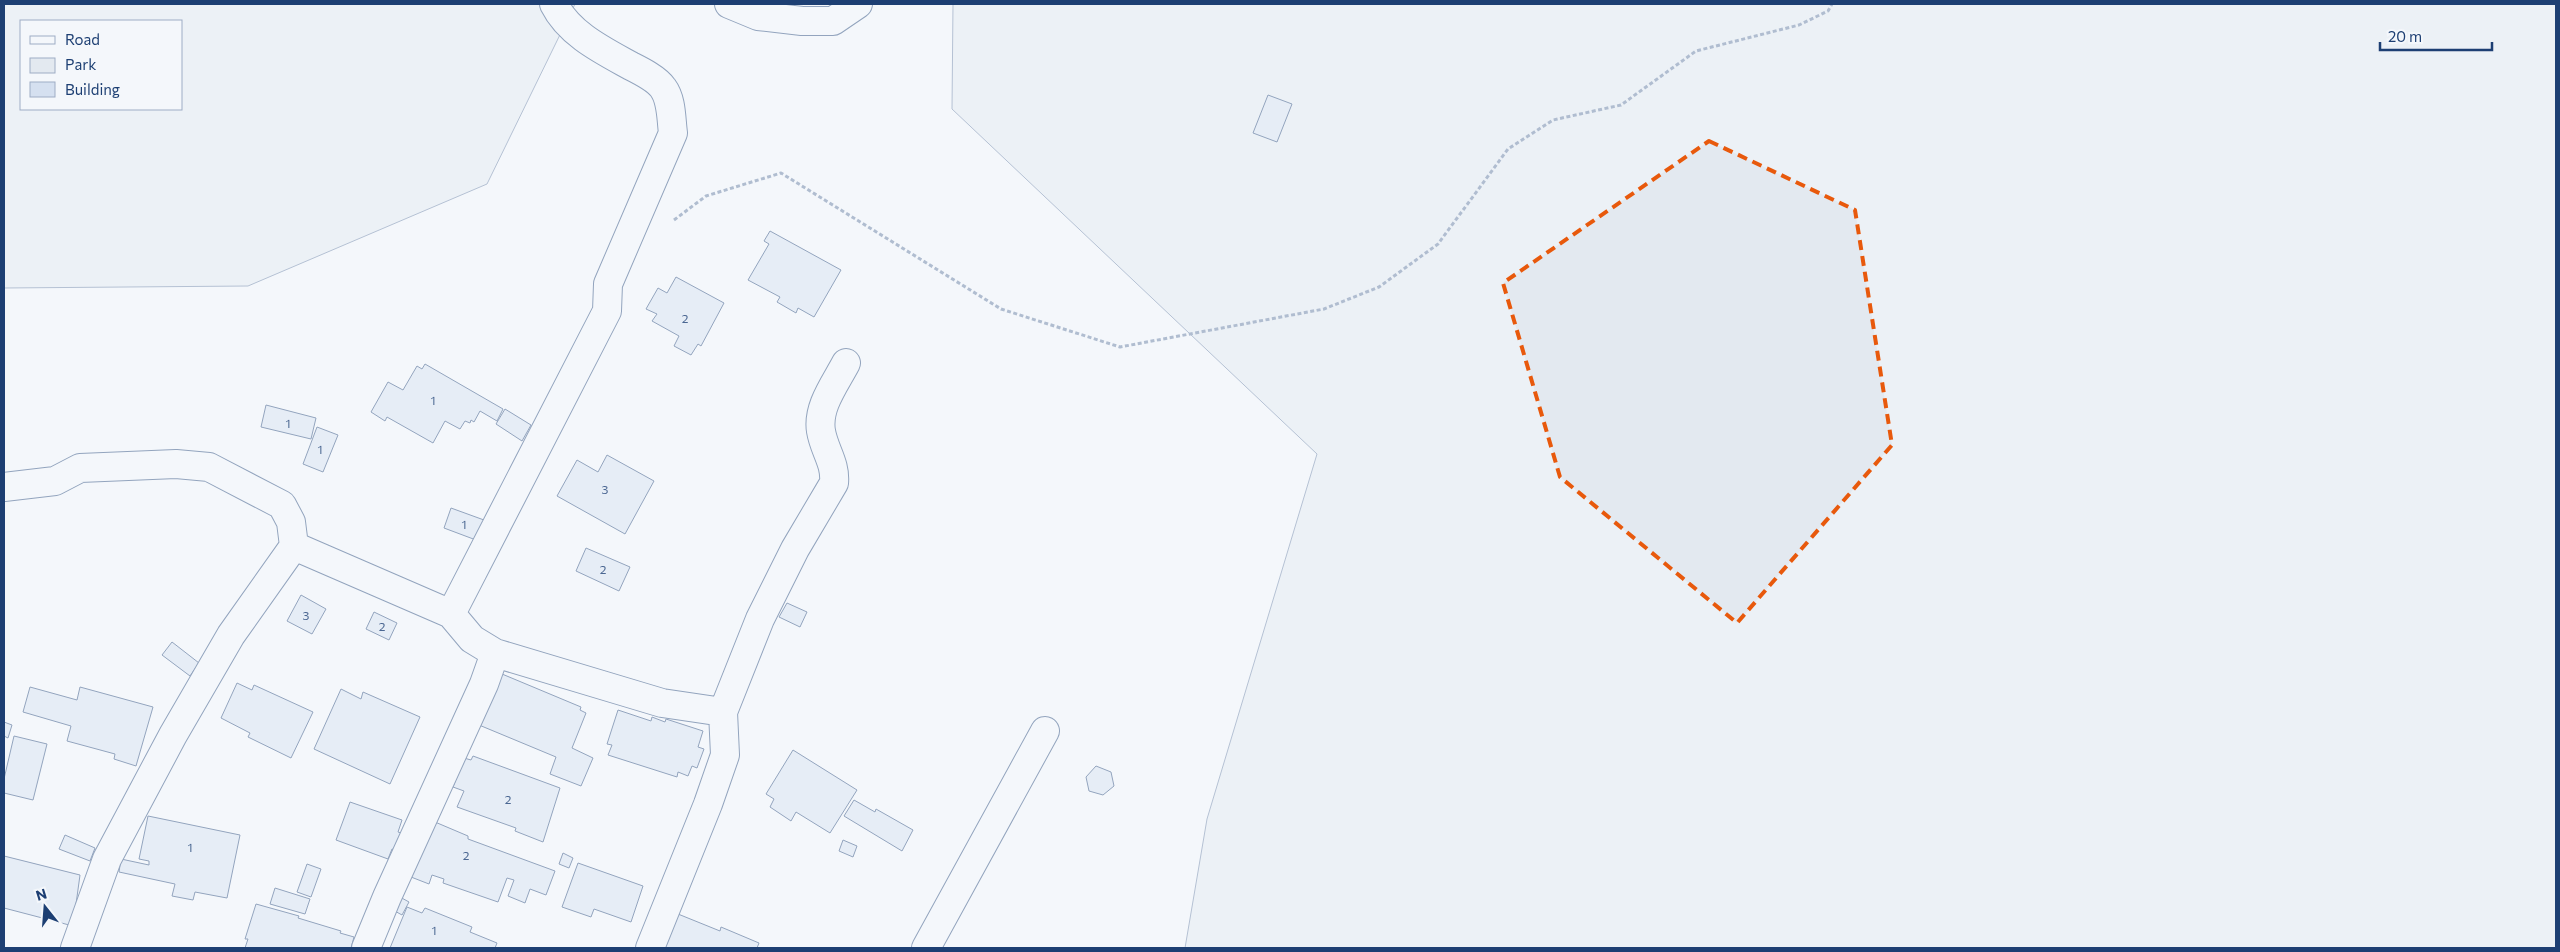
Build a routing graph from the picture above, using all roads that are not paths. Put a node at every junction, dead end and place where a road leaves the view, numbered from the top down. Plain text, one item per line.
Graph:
1 (554, 4) edge
2 (729, 4) edge
3 (858, 4) edge
4 (846, 363) dead end
5 (4, 487) edge
6 (294, 546) junction
7 (451, 614) junction
8 (495, 653) junction
9 (723, 712) junction
10 (1045, 731) dead end
11 (76, 948) edge
12 (366, 948) edge
13 (650, 948) edge
14 (926, 948) edge

1 - 7 street
2 - 3 street
4 - 9 street
5 - 6 street
6 - 7 street
6 - 11 street
7 - 8 street
8 - 9 street
8 - 12 street
9 - 13 street
10 - 14 street

